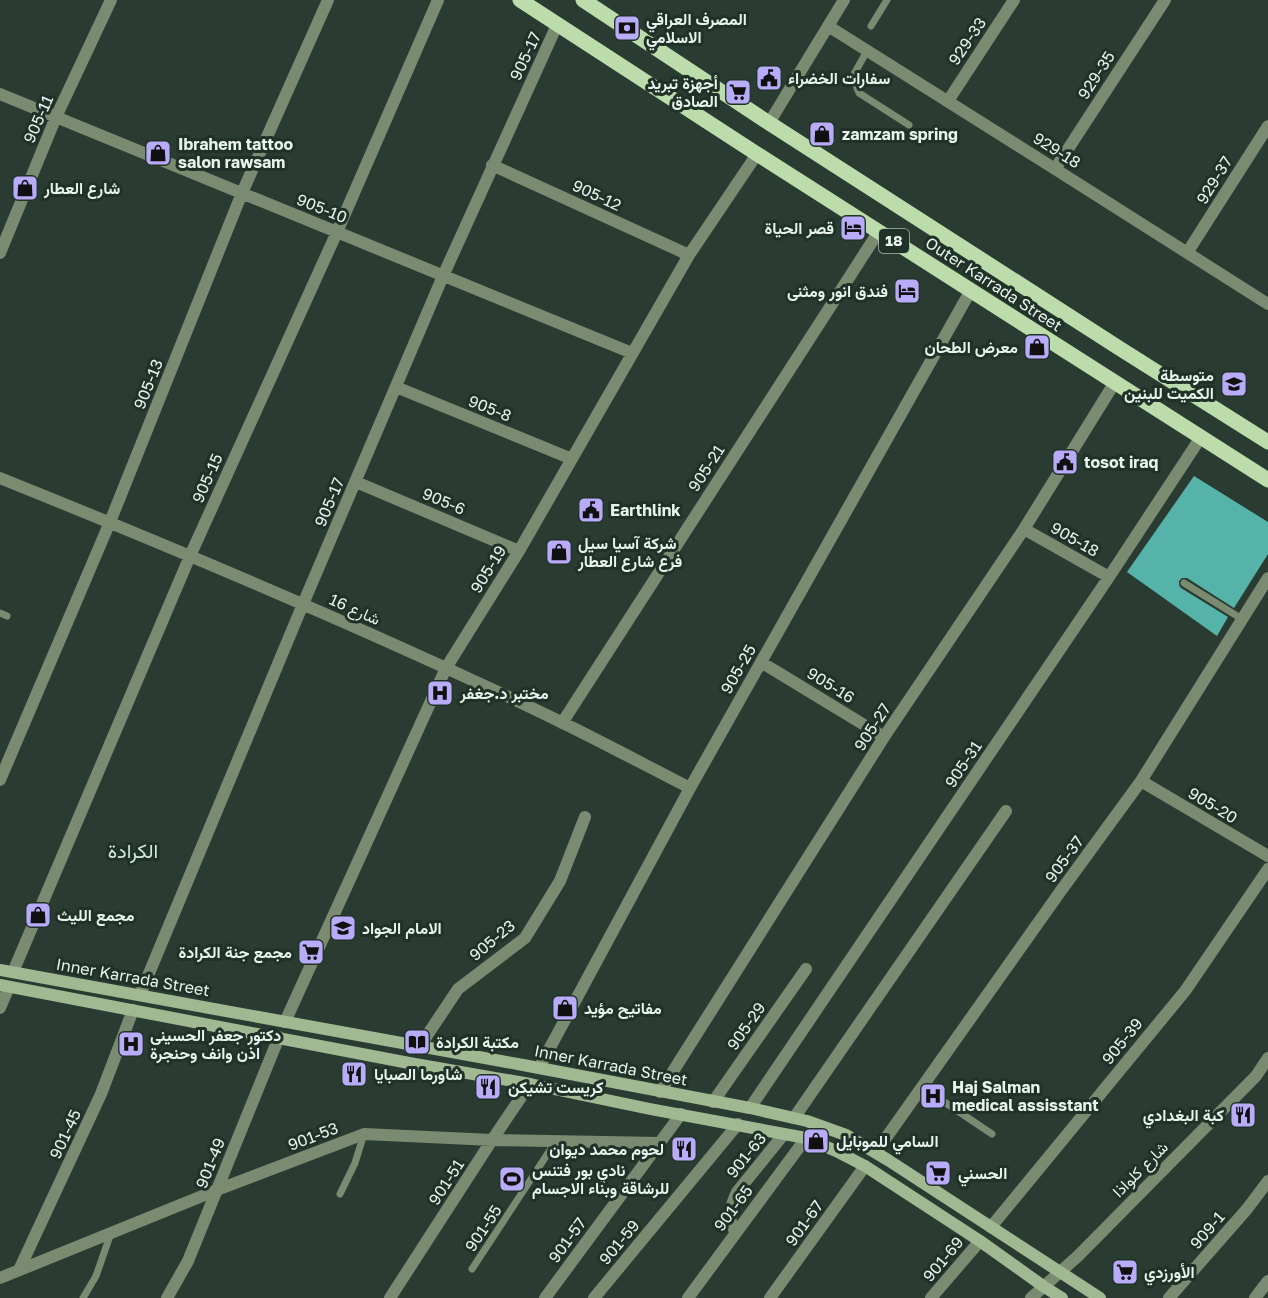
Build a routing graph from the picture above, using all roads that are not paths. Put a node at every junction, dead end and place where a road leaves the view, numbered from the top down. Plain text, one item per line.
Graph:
1 (111, 0) edge
2 (328, 0) edge
3 (438, 0) edge
4 (520, 0) edge
5 (583, 0) edge
6 (844, 0) edge
7 (887, 0) edge
8 (1014, 0) edge
9 (1165, 0) edge
10 (557, 25) junction
11 (828, 26) junction
12 (871, 26) dead end
13 (867, 51) junction
14 (0, 94) edge
15 (948, 101) junction
16 (56, 117) junction
17 (769, 123) junction
18 (909, 125) dead end
19 (1268, 126) edge
20 (758, 154) junction
21 (492, 165) junction
22 (1055, 169) junction
23 (242, 193) junction
24 (879, 231) junction
25 (337, 232) junction
26 (0, 253) edge
27 (1187, 253) junction
28 (689, 255) junction
29 (443, 276) junction
30 (971, 290) junction
31 (1268, 304) edge
32 (632, 353) junction
33 (1115, 382) junction
34 (396, 387) junction
35 (1201, 437) junction
36 (1268, 442) edge
37 (572, 459) junction
38 (0, 478) edge
39 (1268, 480) edge
40 (356, 482) junction
41 (110, 522) junction
42 (1024, 529) junction
43 (519, 551) junction
44 (190, 556) junction
45 (1109, 577) junction
46 (1268, 578) edge
47 (1184, 583) dead end
48 (303, 604) junction
49 (1242, 619) junction
50 (761, 662) junction
51 (446, 668) junction
52 (562, 723) junction
53 (884, 737) junction
54 (0, 780) edge
55 (1141, 781) junction
56 (690, 788) junction
57 (1006, 812) dead end
58 (585, 817) dead end
59 (1268, 856) edge
60 (1268, 869) edge
61 (806, 969) dead end
62 (0, 970) edge
63 (13, 972) junction
64 (4, 986) edge
65 (140, 995) junction
66 (0, 1008) edge
67 (133, 1010) junction
68 (285, 1022) junction
69 (279, 1037) junction
70 (420, 1047) junction
71 (1268, 1058) edge
72 (539, 1068) junction
73 (530, 1084) junction
74 (922, 1087) junction
75 (660, 1092) junction
76 (713, 1102) junction
77 (750, 1108) junction
78 (681, 1114) junction
79 (794, 1118) junction
80 (738, 1124) junction
81 (364, 1134) junction
82 (784, 1134) junction
83 (992, 1134) dead end
84 (806, 1138) junction
85 (492, 1140) junction
86 (556, 1141) junction
87 (659, 1143) junction
88 (876, 1152) junction
89 (865, 1166) junction
90 (1268, 1181) edge
91 (217, 1190) junction
92 (340, 1194) dead end
93 (991, 1227) junction
94 (736, 1232) junction
95 (111, 1233) junction
96 (980, 1241) junction
97 (472, 1269) dead end
98 (19, 1270) junction
99 (1060, 1271) junction
100 (0, 1278) edge
101 (1268, 1281) edge
102 (1043, 1286) junction
103 (83, 1298) edge
104 (168, 1298) edge
105 (390, 1298) edge
106 (545, 1298) edge
107 (594, 1298) edge
108 (687, 1298) edge
109 (770, 1298) edge
110 (931, 1298) edge
111 (1031, 1298) edge
112 (1062, 1298) edge
113 (1100, 1298) edge
114 (1169, 1298) edge
115 (1255, 1298) edge

1 - 16 street, 905-11
2 - 23 street, 905-13
3 - 25 street, 905-15
4 - 10 main road, Outer Karrada Street / 18
5 - 17 main road, Outer Karrada Street / 18
6 - 11 street
7 - 12 lane
8 - 15 street, 929-33
9 - 22 street, 929-35
10 - 20 main road, Outer Karrada Street / 18
10 - 21 street, 905-17
11 - 13 street, 929-18
11 - 17 street
13 - 15 street, 929-18
13 - 18 lane
14 - 16 street, 905-10
15 - 22 street, 929-18
16 - 23 street, 905-10
16 - 26 street, 905-11
17 - 36 main road, Outer Karrada Street / 18
19 - 27 street, 929-37
20 - 24 main road, Outer Karrada Street / 18
20 - 28 street, 905-19
21 - 28 street, 905-12
21 - 29 street, 905-17
22 - 27 street, 929-18
23 - 25 street, 905-10
23 - 41 street, 905-13
24 - 30 main road, Outer Karrada Street / 18
24 - 52 street, 905-21
25 - 29 street, 905-10
25 - 44 street, 905-15
27 - 31 street, 929-18
28 - 32 street, 905-19
29 - 32 street, 905-10
29 - 34 street, 905-17
30 - 33 main road, Outer Karrada Street / 18
30 - 50 street, 905-25
32 - 37 street, 905-19
33 - 35 main road, Outer Karrada Street / 18
33 - 42 street, 905-27
34 - 37 street, 905-8
34 - 40 street, 905-17
35 - 39 main road, Outer Karrada Street / 18
35 - 45 street, 905-31
37 - 43 street, 905-19
38 - 41 street, شارع 16
40 - 43 street, 905-6
40 - 48 street, 905-17
41 - 44 street, شارع 16
41 - 54 street, 905-13
42 - 45 street, 905-18
42 - 53 street, 905-27
43 - 51 street, 905-19
44 - 48 street, شارع 16
44 - 63 street, 905-15
45 - 77 street, 905-31
46 - 49 street, 905-37
47 - 49 lane
48 - 51 street, شارع 16
48 - 65 street, 905-17
49 - 55 street, 905-37
50 - 53 street, 905-16
50 - 56 street, 905-25
51 - 52 street, شارع 16
51 - 68 street, 905-19
52 - 56 street, شارع 16
53 - 75 street, 905-27
55 - 59 street, 905-20
55 - 74 street, 905-37
56 - 72 street, 905-25
57 - 79 street
58 - 70 street, 905-23
60 - 93 street, 905-39
61 - 76 street, 905-29
62 - 63 main road, Inner Karrada Street
63 - 65 main road, Inner Karrada Street
64 - 66 street
64 - 67 main road, Inner Karrada Street
65 - 68 main road, Inner Karrada Street
67 - 69 main road, Inner Karrada Street
67 - 98 street, 901-45
68 - 70 main road, Inner Karrada Street
69 - 73 main road, Inner Karrada Street
69 - 91 street, 901-49
70 - 72 main road, Inner Karrada Street
71 - 99 street, شارع كلواذا
72 - 75 main road, Inner Karrada Street
73 - 78 main road, Inner Karrada Street
73 - 85 street, 901-51
74 - 83 lane
74 - 88 street, 905-37
75 - 76 main road, Inner Karrada Street
76 - 77 main road, Inner Karrada Street
77 - 79 main road, Inner Karrada Street
78 - 80 main road, Inner Karrada Street
78 - 87 street, 901-57
79 - 88 main road, Inner Karrada Street
80 - 82 main road, Inner Karrada Street
80 - 107 street, 901-59
81 - 85 street, 901-53
81 - 91 street, 901-53
81 - 92 lane
82 - 84 main road, Inner Karrada Street
82 - 94 street, 901-63
84 - 89 main road, Inner Karrada Street
84 - 94 street, 901-65
85 - 86 street, 901-53
85 - 105 street, 901-51
86 - 87 street, 901-53
86 - 97 lane, 901-55
87 - 106 street, 901-57
88 - 93 main road, Inner Karrada Street
89 - 96 main road, Inner Karrada Street
89 - 109 street, 901-67
90 - 114 street, 909-1
91 - 95 street, 901-53
91 - 104 street, 901-49
93 - 99 main road, Inner Karrada Street
94 - 108 street, 901-65
95 - 98 street, 901-53
95 - 103 lane
96 - 102 main road, Inner Karrada Street
96 - 110 street, 901-69
98 - 100 street, 901-53
99 - 102 street, شارع كلواذا
99 - 113 main road, Inner Karrada Street
101 - 115 street
102 - 111 street, شارع كلواذا
102 - 112 main road, Inner Karrada Street

